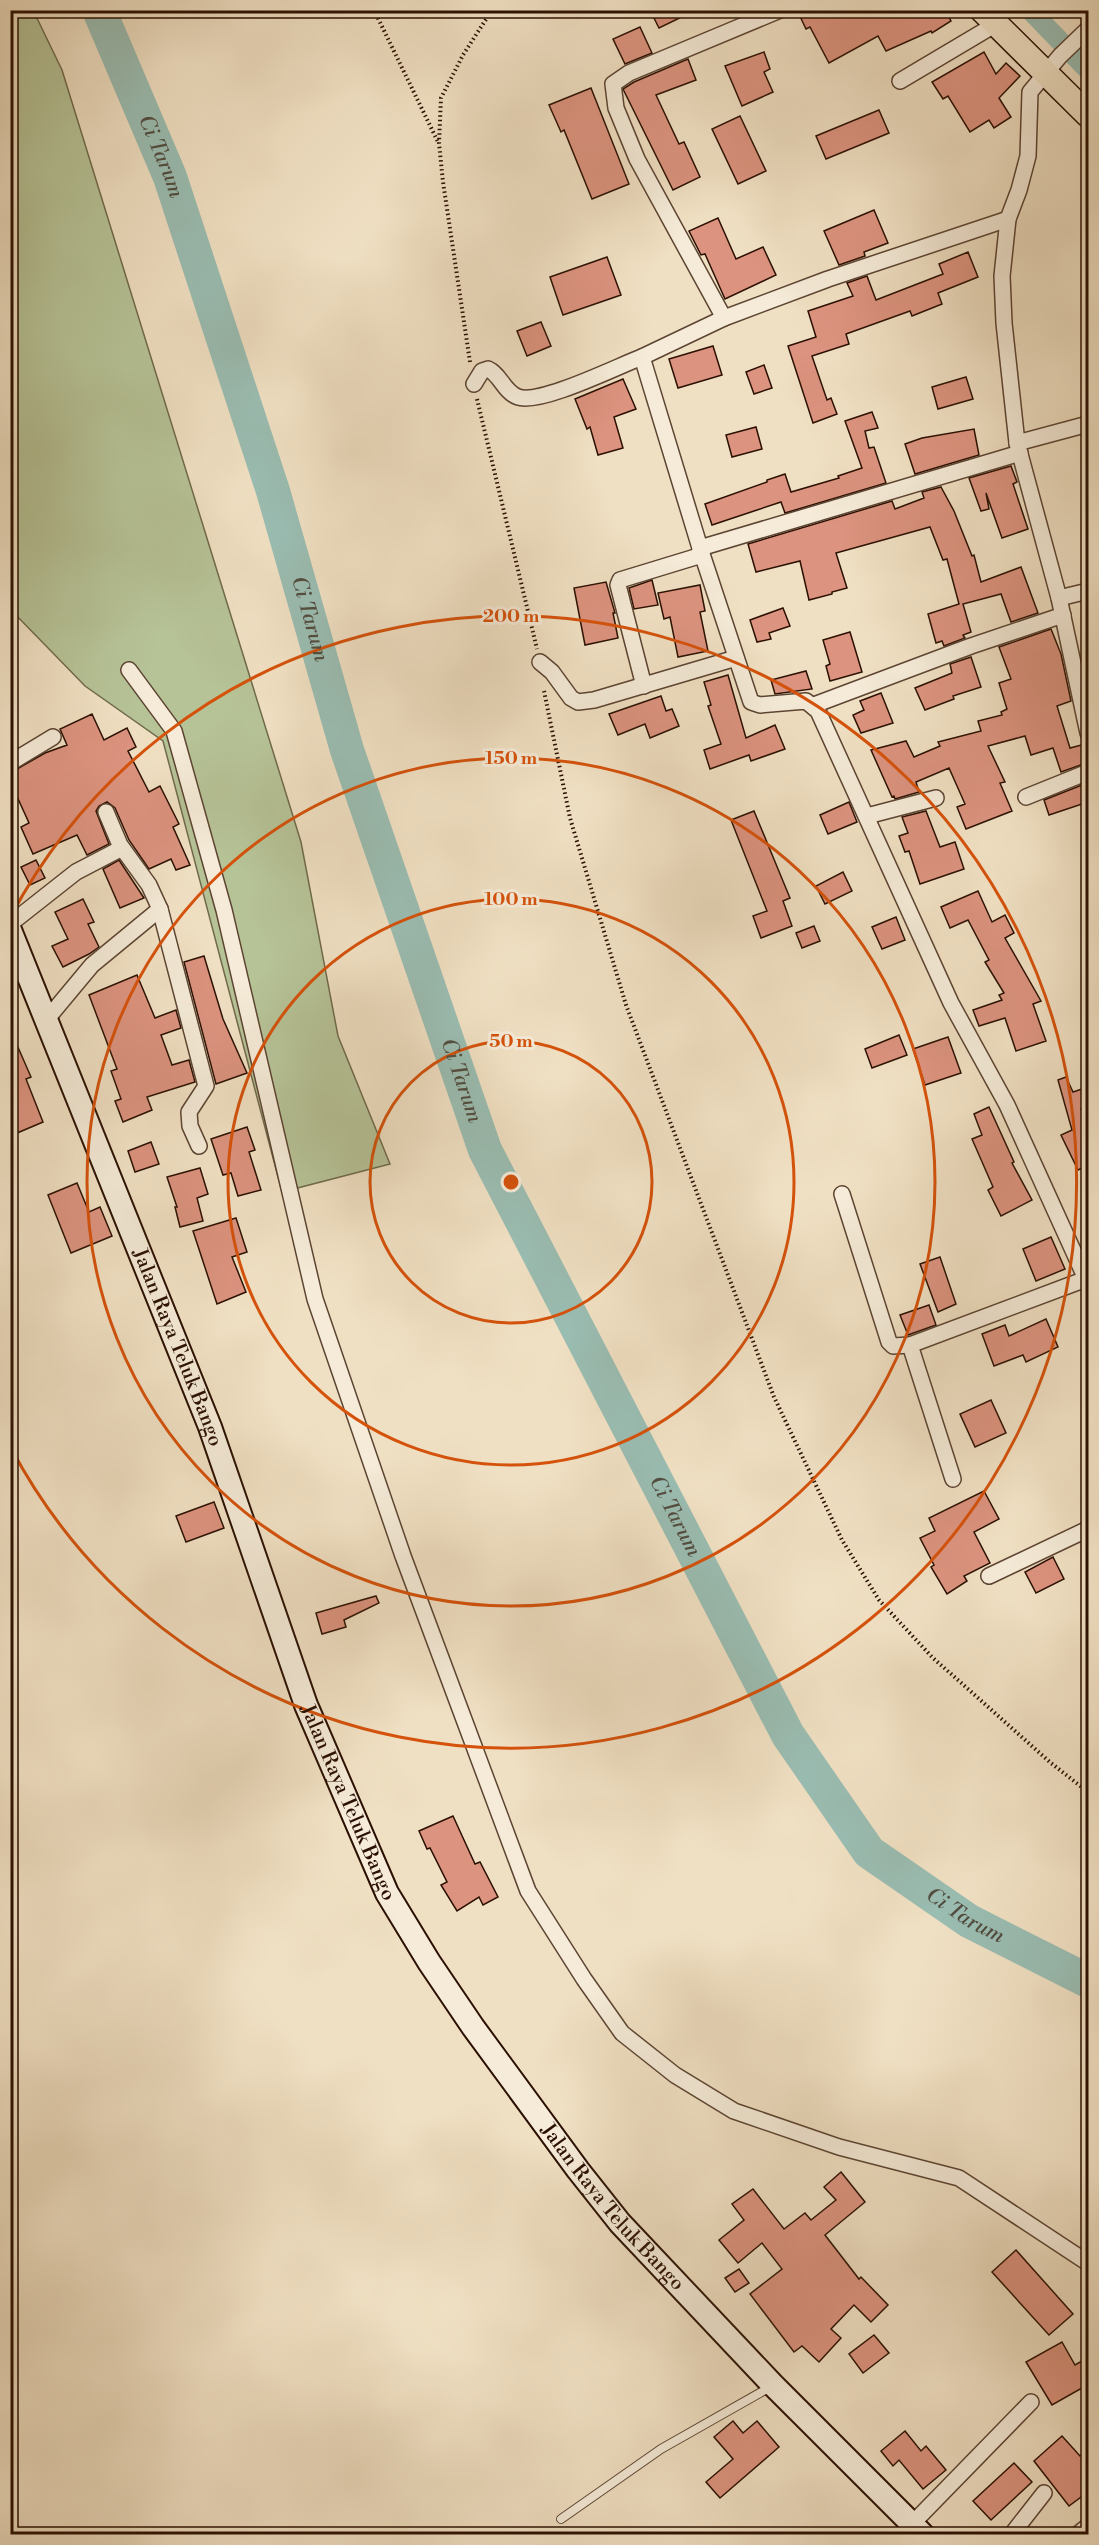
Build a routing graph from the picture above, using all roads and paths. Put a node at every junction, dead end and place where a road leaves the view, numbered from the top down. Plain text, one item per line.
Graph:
1 (374, 10) edge
2 (492, 10) edge
3 (780, 10) edge
4 (989, 17) edge
5 (1088, 30) edge
6 (1053, 65) junction
7 (900, 81) dead end
8 (1089, 115) edge
9 (439, 143) junction
10 (1008, 219) junction
11 (724, 318) junction
12 (642, 357) junction
13 (474, 384) junction
14 (1089, 424) edge
15 (1019, 448) junction
16 (701, 551) junction
17 (1089, 591) edge
18 (1059, 598) junction
19 (1063, 615) junction
20 (736, 658) junction
21 (540, 663) junction
22 (129, 670) dead end
23 (644, 686) junction
24 (814, 705) junction
25 (1089, 733) edge
26 (53, 737) dead end
27 (10, 763) edge
28 (1089, 772) edge
29 (1026, 797) dead end
30 (936, 798) dead end
31 (106, 812) dead end
32 (867, 816) junction
33 (122, 848) junction
34 (160, 909) junction
35 (10, 924) edge
36 (10, 930) edge
37 (47, 1019) junction
38 (199, 1146) dead end
39 (842, 1194) dead end
40 (1087, 1278) edge
41 (910, 1345) junction
42 (953, 1479) dead end
43 (1089, 1529) edge
44 (989, 1576) dead end
45 (1089, 1792) edge
46 (1089, 2263) edge
47 (773, 2385) junction
48 (1031, 2402) dead end
49 (1044, 2493) dead end
50 (561, 2519) dead end
51 (1089, 2526) edge
52 (917, 2529) edge
53 (1012, 2535) edge
54 (1078, 2535) edge

1 - 9 path
2 - 9 path
3 - 11 street
4 - 6 main road
4 - 7 street
5 - 6 street
6 - 8 main road
6 - 10 street
9 - 13 path
10 - 11 street
10 - 15 street
11 - 12 street
12 - 13 street
12 - 16 street
13 - 21 path
14 - 15 street
15 - 16 street
15 - 18 street
16 - 20 street
16 - 23 street
17 - 18 street
18 - 19 street
19 - 24 street
19 - 25 street
20 - 23 street
20 - 24 street
21 - 23 street
21 - 45 path
22 - 46 street
24 - 32 street
26 - 27 street
28 - 29 street
30 - 32 street
31 - 33 street
32 - 40 street
33 - 34 street
33 - 35 street
34 - 37 street
34 - 38 street
36 - 37 main road, Jalan Raya Teluk Bango
37 - 47 main road, Jalan Raya Teluk Bango
39 - 41 street
40 - 41 street
41 - 42 street
43 - 44 street
47 - 50 lane
47 - 52 main road, Jalan Raya Teluk Bango
48 - 52 street
49 - 53 street
51 - 54 street

